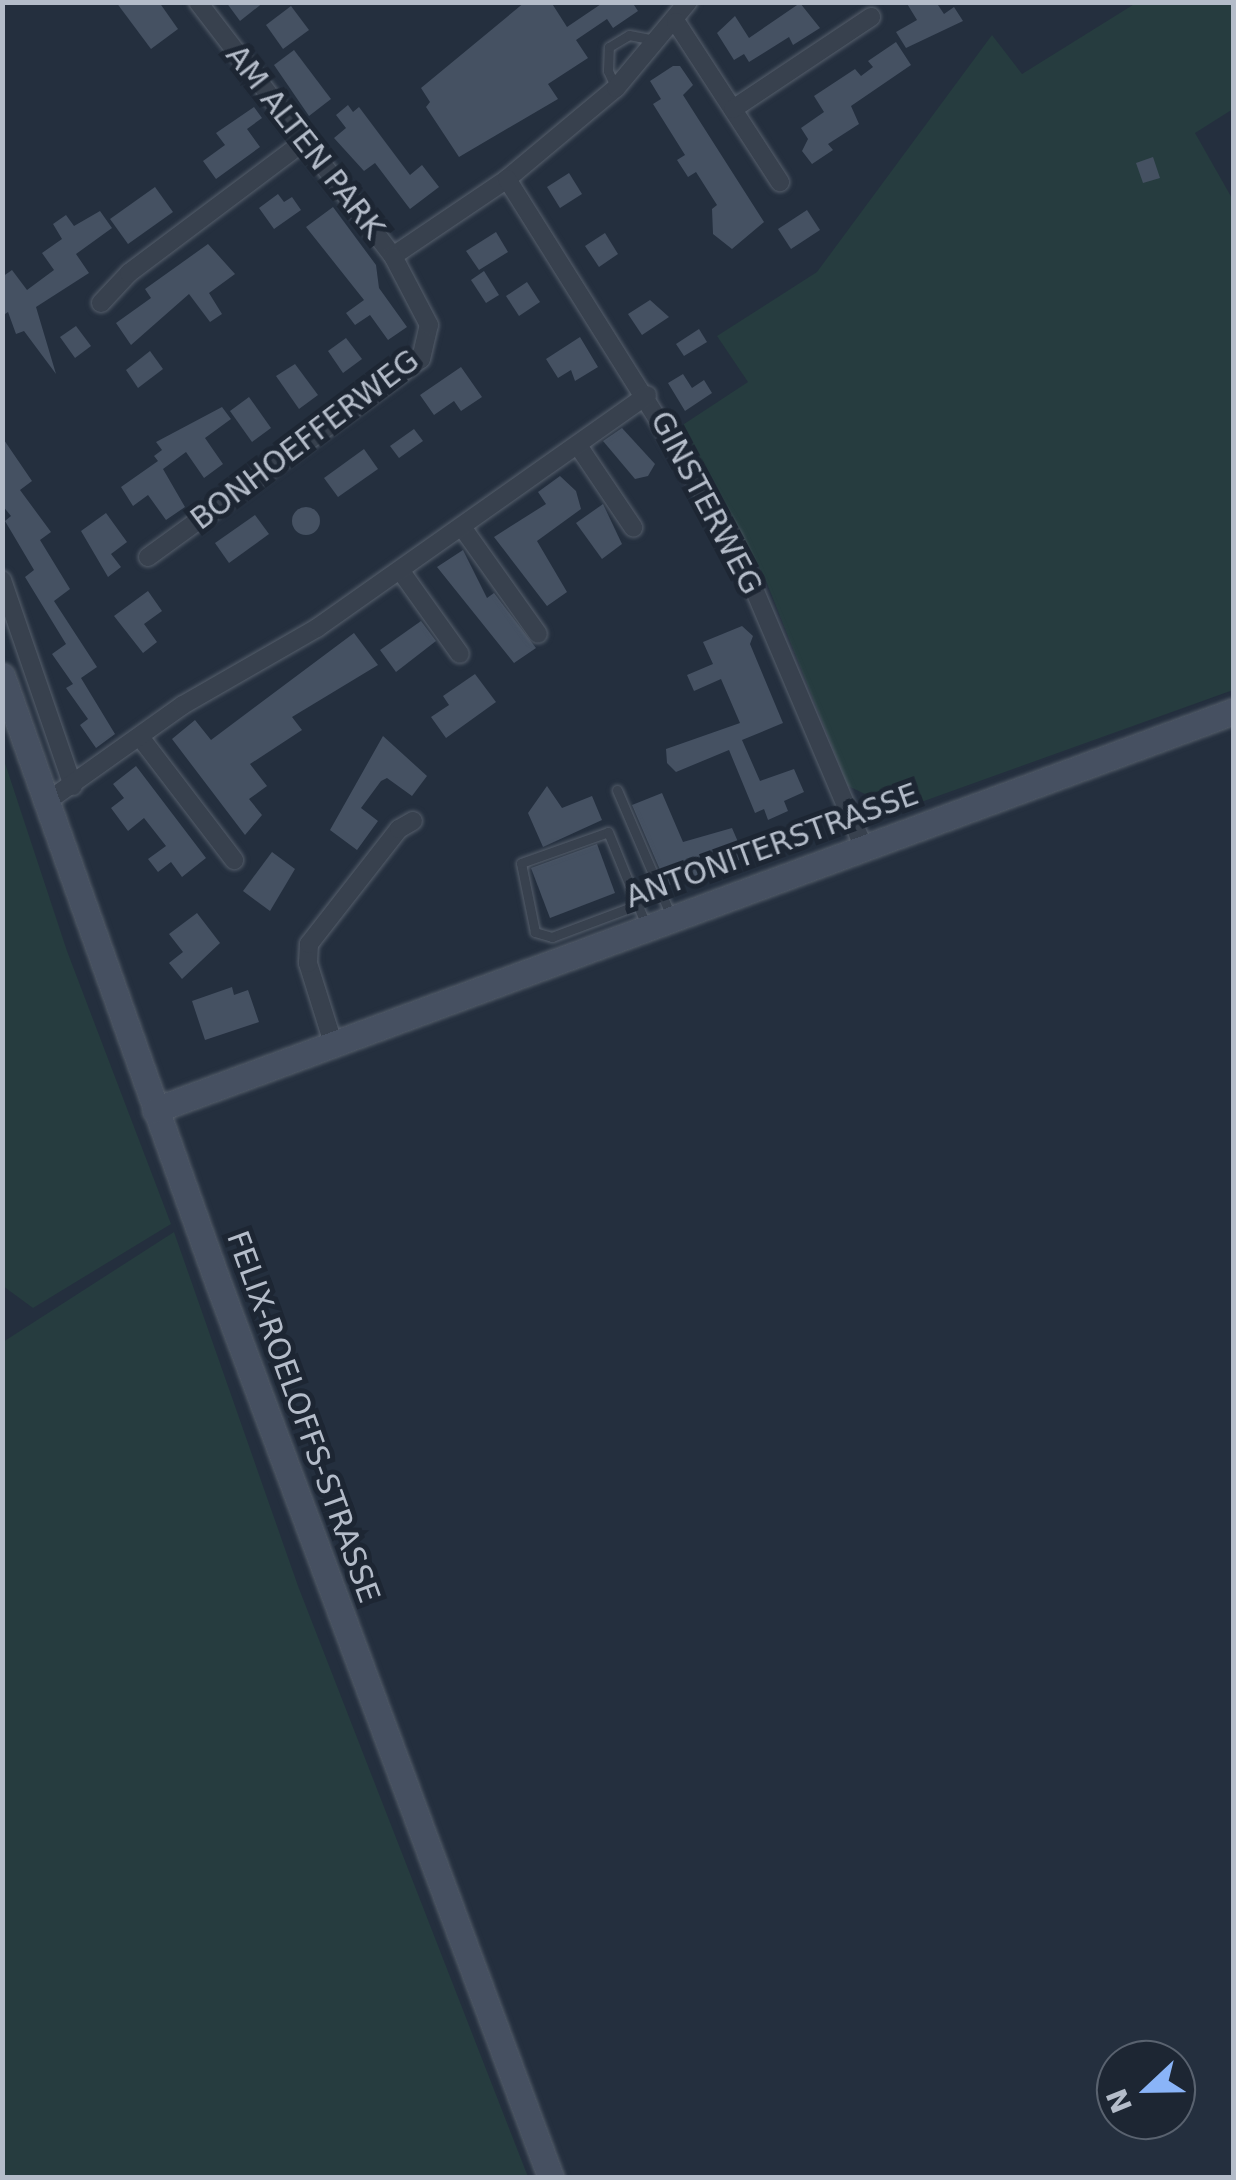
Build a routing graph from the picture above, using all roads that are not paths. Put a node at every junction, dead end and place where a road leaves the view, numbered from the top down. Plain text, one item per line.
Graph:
1 (198, 2) edge
2 (688, 2) edge
3 (871, 17) dead end
4 (676, 22) junction
5 (658, 41) junction
6 (616, 88) junction
7 (733, 109) junction
8 (304, 141) junction
9 (507, 179) junction
10 (780, 182) dead end
11 (393, 256) junction
12 (101, 303) dead end
13 (647, 395) junction
14 (578, 447) junction
15 (462, 527) junction
16 (633, 527) dead end
17 (148, 557) dead end
18 (400, 570) junction
19 (2, 580) edge
20 (538, 634) dead end
21 (460, 654) dead end
22 (2, 676) edge
23 (1234, 711) edge
24 (140, 738) junction
25 (73, 786) junction
26 (617, 790) dead end
27 (45, 803) junction
28 (413, 821) dead end
29 (864, 848) junction
30 (234, 860) dead end
31 (642, 916) junction
32 (672, 918) junction
33 (333, 1043) junction
34 (155, 1110) junction
35 (552, 2178) edge

1 - 8 street, AM ALTEN PARK
2 - 4 street, AM ALTEN PARK
3 - 7 street
4 - 5 street, AM ALTEN PARK
4 - 7 street
5 - 6 street, AM ALTEN PARK
5 - 6 lane
6 - 9 street, AM ALTEN PARK
7 - 10 street
8 - 11 street, AM ALTEN PARK
8 - 12 street
9 - 11 street, AM ALTEN PARK
9 - 13 street, GINSTERWEG
11 - 17 street, BONHOEFFERWEG
13 - 14 street
13 - 29 street, GINSTERWEG
14 - 15 street
14 - 16 street
15 - 18 street
15 - 20 street
18 - 21 street
18 - 24 street
19 - 25 street
22 - 27 street, FELIX-ROELOFFS-STRASSE
23 - 29 street, ANTONITERSTRASSE
24 - 25 street
24 - 30 street
25 - 27 street
26 - 32 lane
27 - 34 street, FELIX-ROELOFFS-STRASSE
28 - 33 street
29 - 32 street, ANTONITERSTRASSE
31 - 31 lane
31 - 32 street, ANTONITERSTRASSE
31 - 33 street, ANTONITERSTRASSE
33 - 34 street, ANTONITERSTRASSE
34 - 35 street, FELIX-ROELOFFS-STRASSE

